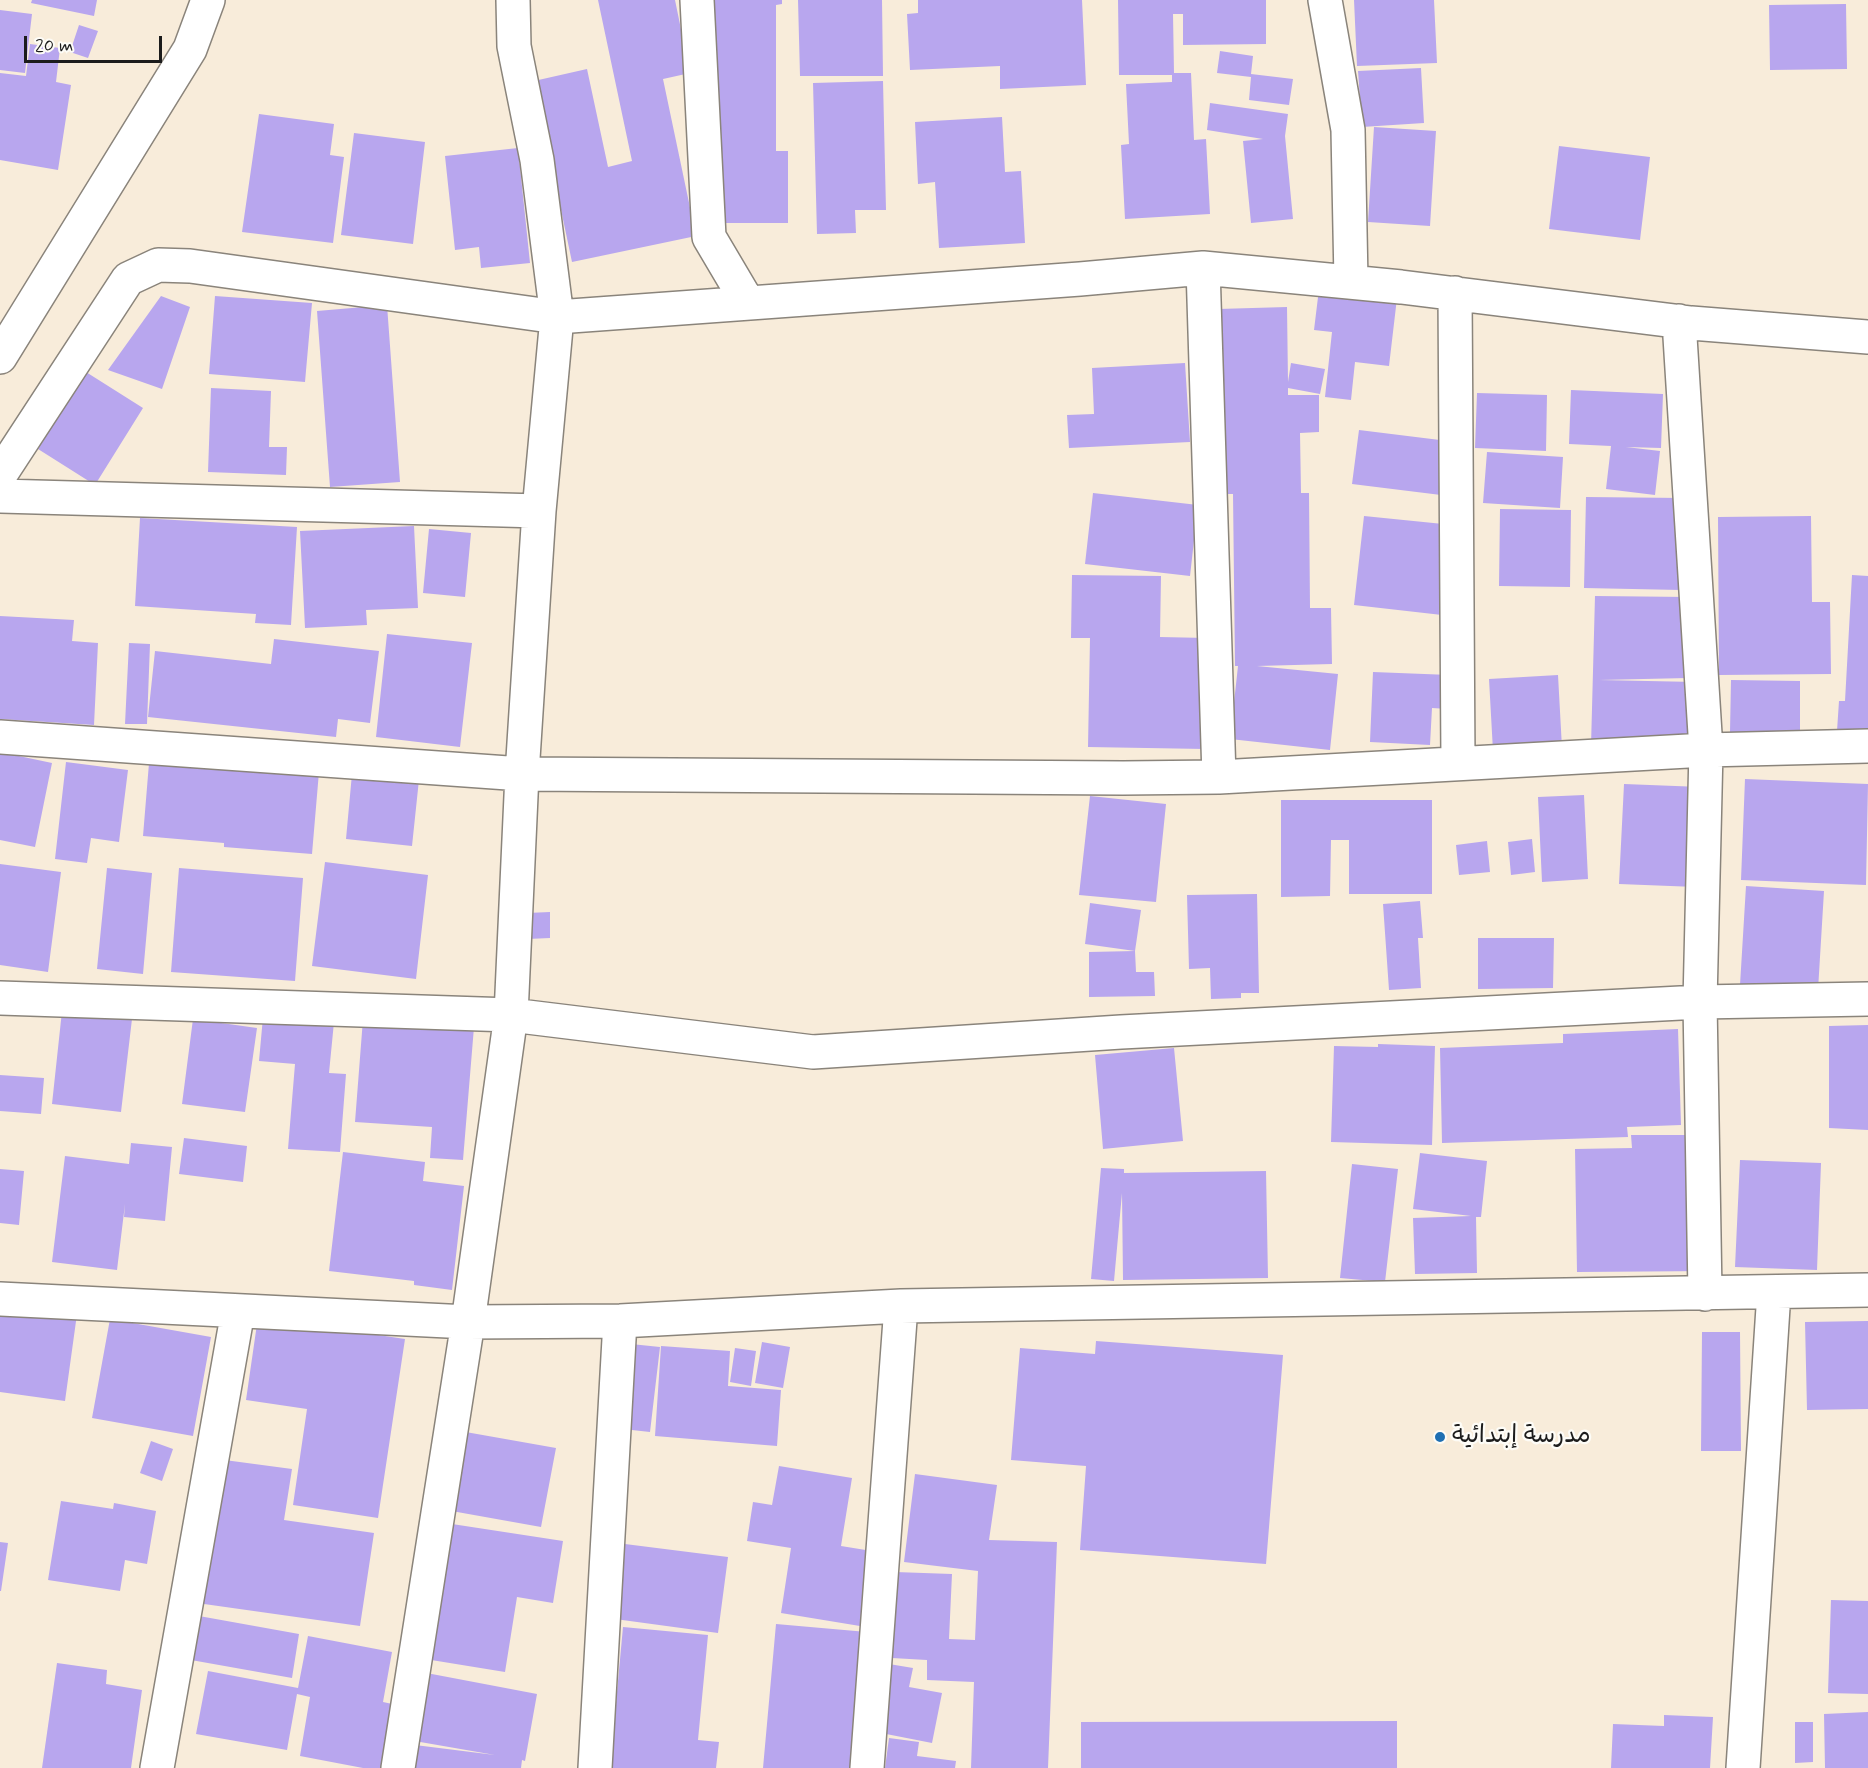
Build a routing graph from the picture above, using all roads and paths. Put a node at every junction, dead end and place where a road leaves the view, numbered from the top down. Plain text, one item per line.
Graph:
1 (208, 0) edge
2 (513, 0) edge
3 (697, 0) edge
4 (1325, 0) edge
5 (1203, 268) junction
6 (1351, 281) junction
7 (1455, 294) junction
8 (748, 303) junction
9 (557, 317) junction
10 (1679, 321) junction
11 (1868, 337) edge
12 (0, 357) edge
13 (0, 475) edge
14 (0, 496) edge
15 (539, 511) junction
16 (0, 737) edge
17 (1868, 746) edge
18 (1706, 750) junction
19 (1458, 762) junction
20 (522, 774) junction
21 (1219, 777) junction
22 (0, 998) edge
23 (1868, 999) edge
24 (1701, 1002) junction
25 (511, 1015) junction
26 (1868, 1290) edge
27 (1774, 1292) junction
28 (1705, 1294) junction
29 (0, 1299) edge
30 (901, 1306) junction
31 (238, 1311) junction
32 (620, 1321) junction
33 (468, 1322) junction
34 (157, 1768) edge
35 (398, 1768) edge
36 (595, 1768) edge
37 (867, 1768) edge
38 (1743, 1768) edge

1 - 12 street
2 - 9 street
3 - 8 street
4 - 6 street
5 - 6 street
5 - 8 street
5 - 21 street
6 - 7 street
7 - 10 street
7 - 19 street
8 - 9 street
9 - 13 street
9 - 15 street
10 - 11 street
10 - 18 street
14 - 15 street
15 - 20 street
16 - 20 street
17 - 18 street
18 - 19 street
18 - 24 street
19 - 21 street
20 - 21 street
20 - 25 street
22 - 25 street
23 - 24 street
24 - 25 street
24 - 28 street
25 - 33 street
26 - 27 street
27 - 28 street
27 - 38 street
28 - 30 street
29 - 31 street
30 - 32 street
30 - 37 street
31 - 33 street
31 - 34 street
32 - 33 street
32 - 36 street
33 - 35 street

